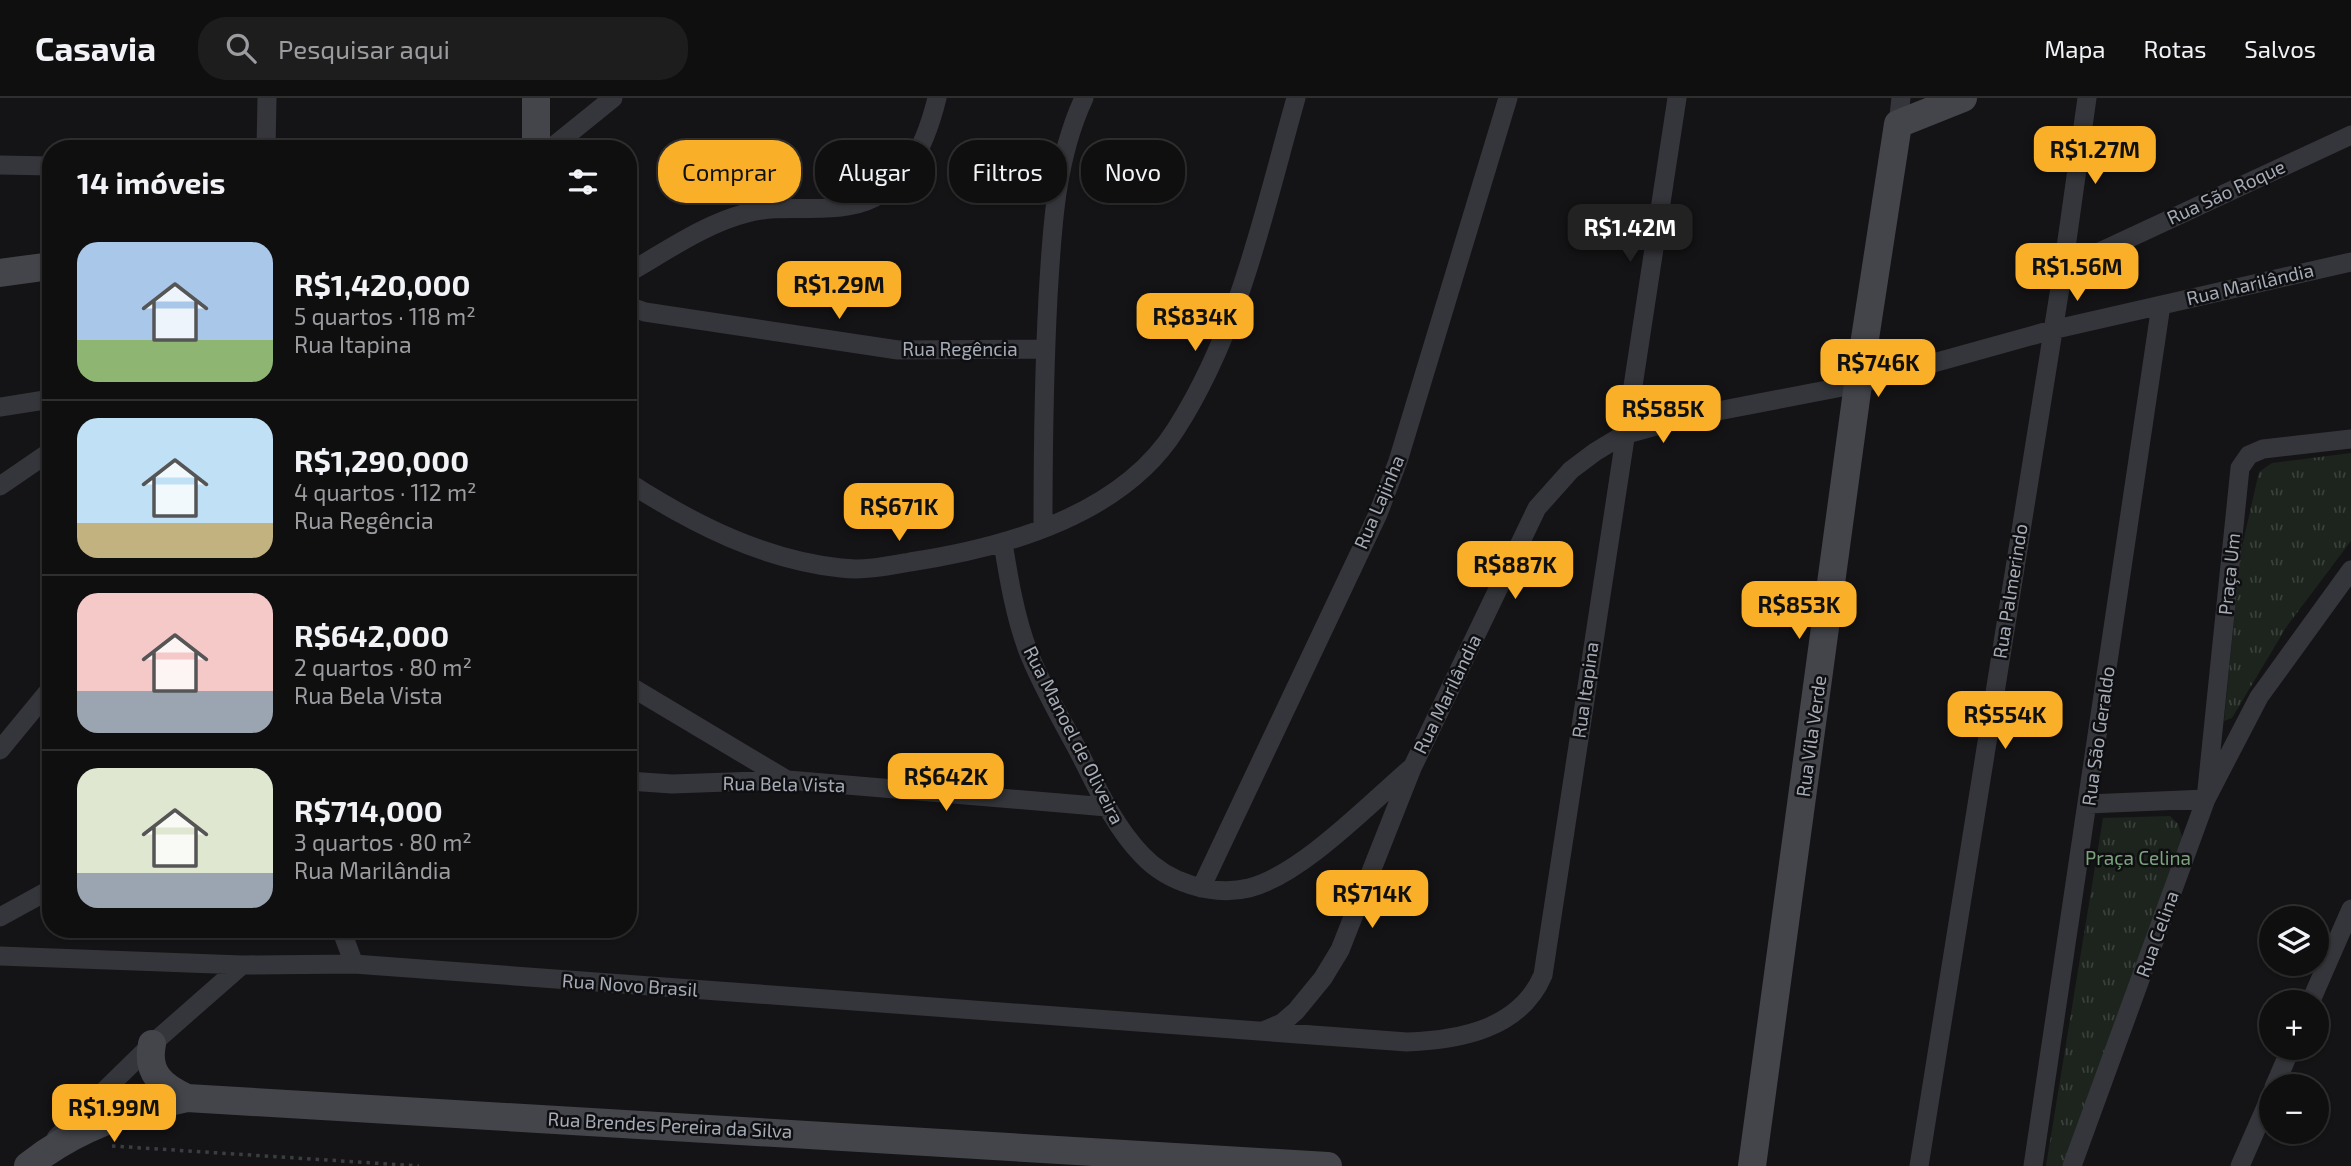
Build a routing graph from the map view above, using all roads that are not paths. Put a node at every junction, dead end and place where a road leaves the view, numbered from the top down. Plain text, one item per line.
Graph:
1 (267, 98) edge
2 (536, 98) edge
3 (613, 98) edge
4 (937, 98) edge
5 (1084, 98) edge
6 (1296, 98) edge
7 (1508, 98) edge
8 (1676, 98) edge
9 (1963, 98) edge
10 (2087, 98) edge
11 (1900, 111) edge
12 (2351, 135) edge
13 (266, 140) edge
14 (536, 140) edge
15 (561, 140) edge
16 (0, 165) edge
17 (42, 166) edge
18 (2351, 262) edge
19 (42, 266) edge
20 (637, 268) edge
21 (2063, 269) junction
22 (0, 273) edge
23 (2161, 305) junction
24 (637, 309) edge
25 (2052, 330) junction
26 (1044, 349) junction
27 (1858, 384) junction
28 (42, 400) edge
29 (0, 407) edge
30 (1623, 435) junction
31 (2351, 439) edge
32 (42, 457) edge
33 (0, 486) edge
34 (637, 488) edge
35 (1043, 527) junction
36 (1003, 543) junction
37 (2351, 570) edge
38 (637, 690) edge
39 (42, 699) edge
40 (0, 750) edge
41 (1412, 768) junction
42 (788, 780) junction
43 (637, 781) edge
44 (2206, 799) junction
45 (2088, 804) junction
46 (1107, 807) junction
47 (1201, 888) junction
48 (42, 895) edge
49 (2351, 909) edge
50 (0, 917) edge
51 (344, 938) edge
52 (0, 956) edge
53 (354, 964) junction
54 (242, 965) junction
55 (2316, 990) edge
56 (1259, 1032) junction
57 (152, 1044) junction
58 (187, 1098) junction
59 (2259, 1123) edge
60 (27, 1166) edge
61 (1328, 1166) edge
62 (1752, 1166) edge
63 (1919, 1166) edge
64 (2033, 1166) edge
65 (2072, 1166) edge
66 (2240, 1166) edge

1 - 13 street
2 - 14 main road
3 - 15 street
4 - 20 street
5 - 26 street
6 - 35 street
7 - 47 street, Rua Lajinha
8 - 30 street, Rua Itapina
9 - 11 main road
10 - 21 street, Rua Palmerindo
11 - 27 main road, Rua Vila Verde
12 - 21 street, Rua São Roque
16 - 17 street
18 - 23 street, Rua Marilândia
19 - 22 main road
21 - 25 street, Rua Palmerindo
23 - 25 street, Rua Marilândia
23 - 45 street, Rua São Geraldo
24 - 26 street, Rua Regência
25 - 27 street, Rua Marilândia
25 - 63 street, Rua Palmerindo
26 - 35 street
27 - 30 street, Rua Marilândia
27 - 62 main road, Rua Vila Verde
28 - 29 street
30 - 41 street, Rua Marilândia
30 - 56 street, Rua Itapina
31 - 44 street, Praça Um
32 - 33 street
34 - 36 street
35 - 36 street
36 - 46 street, Rua Manoel de Oliveira
37 - 44 street, Rua Celina
38 - 42 street
39 - 40 street
41 - 47 street, Rua Manoel de Oliveira
41 - 56 street, Rua Marilândia
42 - 43 street, Rua Bela Vista
42 - 46 street, Rua Bela Vista
44 - 45 street
44 - 65 street, Rua Celina
45 - 64 street, Rua São Geraldo
46 - 47 street, Rua Manoel de Oliveira
48 - 50 street
49 - 55 street
51 - 53 street
52 - 54 street, Rua Novo Brasil
53 - 54 street, Rua Novo Brasil
53 - 56 street, Rua Novo Brasil
54 - 57 street
57 - 58 main road
57 - 60 street
58 - 60 main road, Rua Brendes Pereira da Silva
58 - 61 main road, Rua Brendes Pereira da Silva
59 - 66 street

